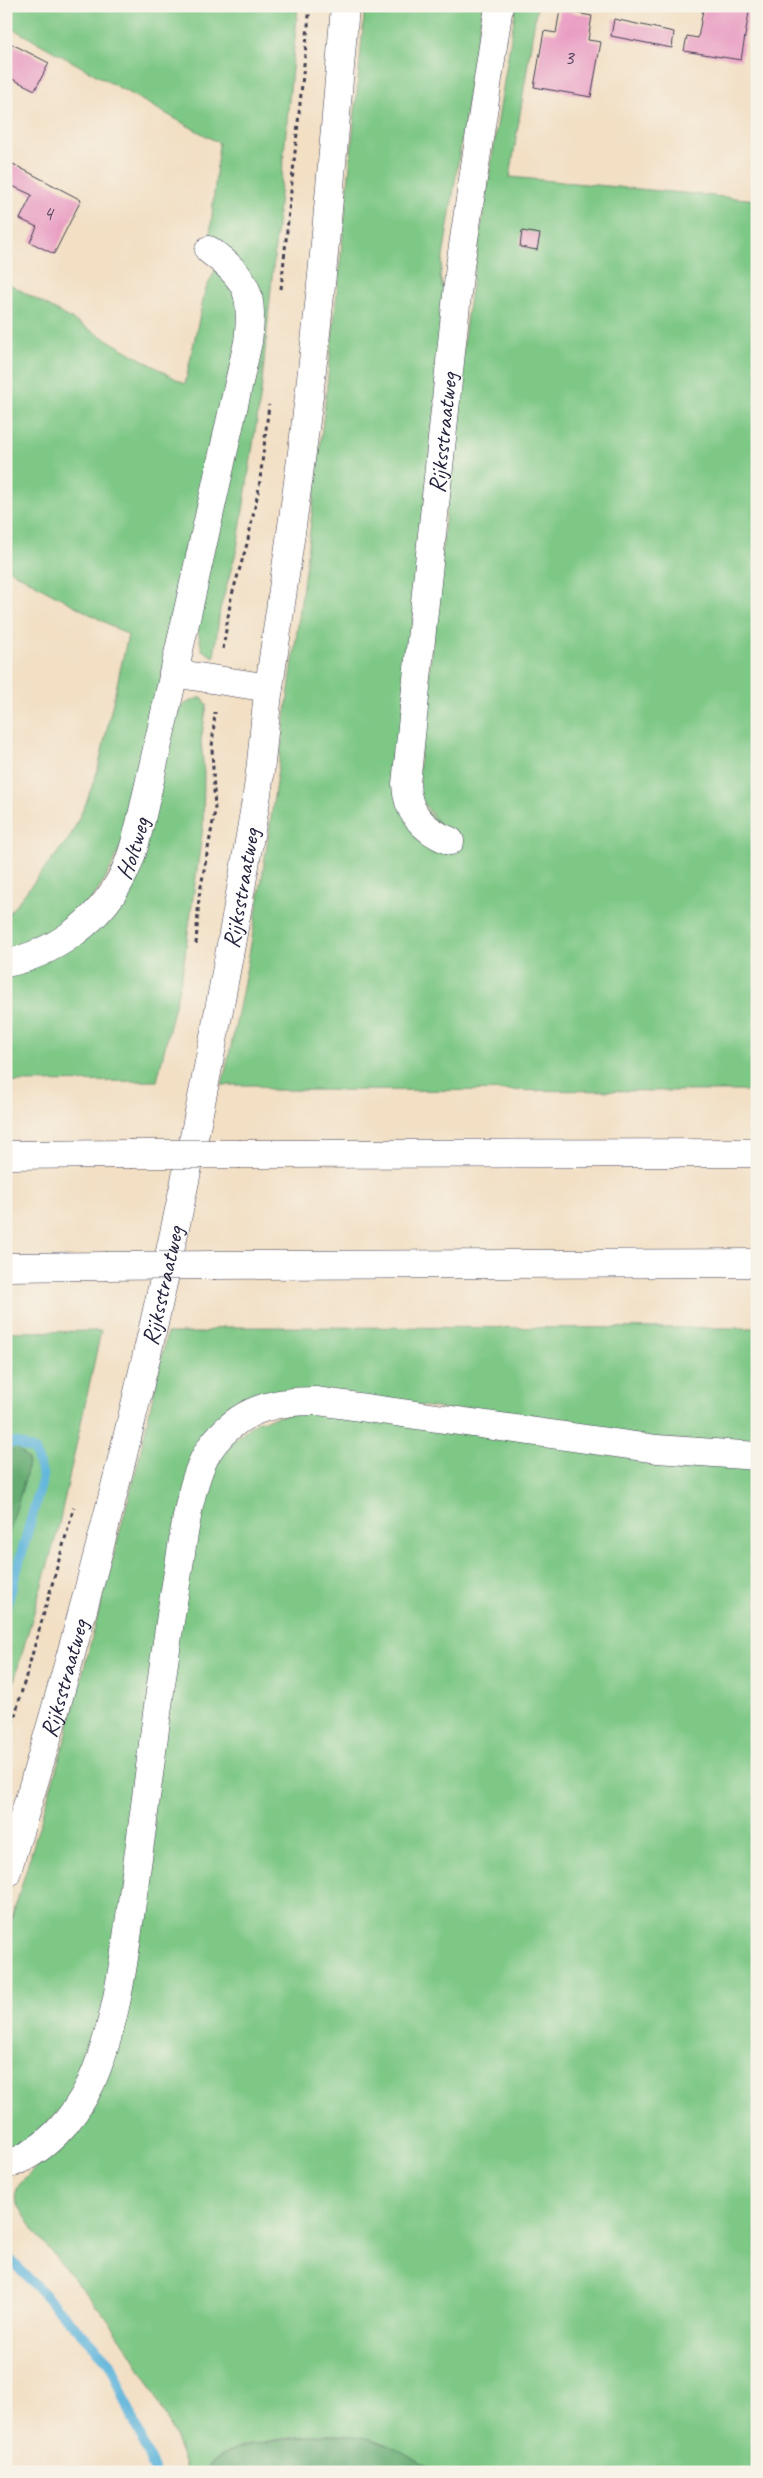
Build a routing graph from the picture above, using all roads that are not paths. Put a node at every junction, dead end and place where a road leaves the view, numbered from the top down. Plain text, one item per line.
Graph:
1 (345, 6) edge
2 (499, 6) edge
3 (208, 250) dead end
4 (173, 673) junction
5 (269, 688) junction
6 (450, 841) dead end
7 (6, 963) edge
8 (757, 1153) edge
9 (6, 1155) edge
10 (757, 1263) edge
11 (6, 1267) edge
12 (757, 1456) edge
13 (6, 1874) edge
14 (6, 2165) edge

1 - 5 main road, Rijksstraatweg
2 - 6 main road, Rijksstraatweg
3 - 4 main road
4 - 5 main road
4 - 7 main road, Holtweg
5 - 13 main road, Rijksstraatweg
8 - 9 main road, bridge
10 - 11 main road, bridge
12 - 14 main road

